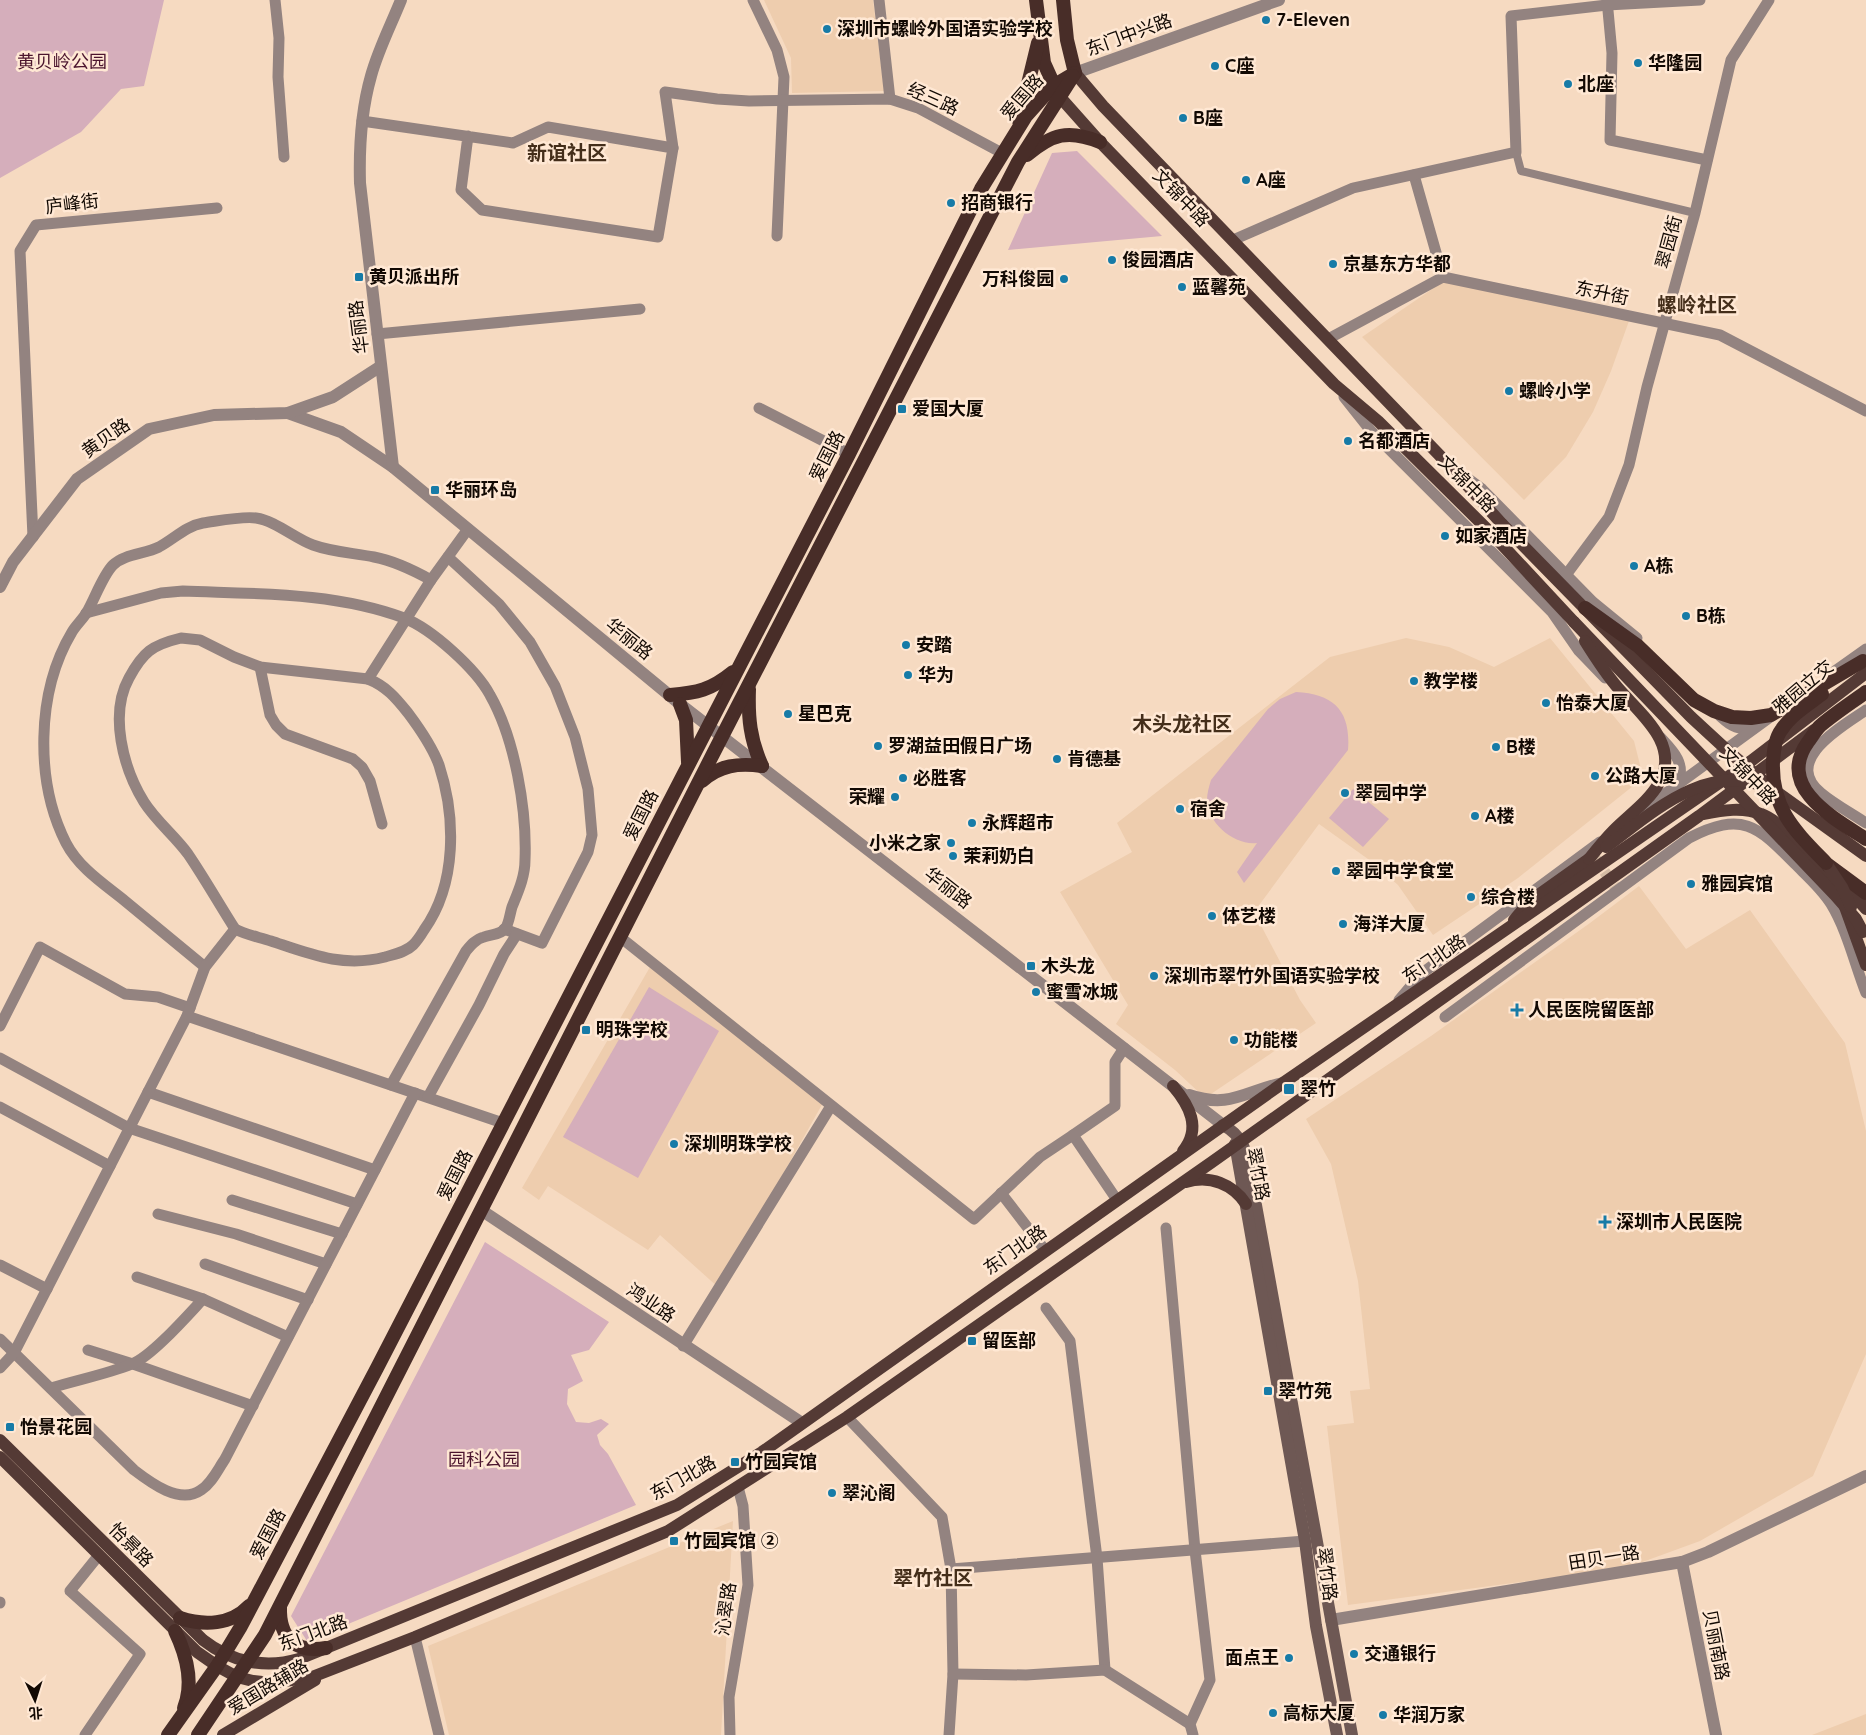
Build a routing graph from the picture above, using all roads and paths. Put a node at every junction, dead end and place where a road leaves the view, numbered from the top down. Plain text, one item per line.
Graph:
1 (275, 0) edge
2 (401, 0) edge
3 (754, 0) edge
4 (878, 0) edge
5 (1036, 0) edge
6 (1063, 0) edge
7 (1279, 0) edge
8 (1700, 0) edge
9 (1769, 0) edge
10 (1607, 2) edge
11 (1040, 35) junction
12 (1075, 73) junction
13 (1056, 91) junction
14 (890, 99) junction
15 (784, 101) junction
16 (362, 121) junction
17 (1017, 128) junction
18 (468, 136) junction
19 (1100, 142) junction
20 (673, 148) junction
21 (1516, 152) junction
22 (1002, 153) junction
23 (284, 157) dead end
24 (1707, 160) junction
25 (1018, 162) junction
26 (1414, 174) junction
27 (217, 208) dead end
28 (1695, 213) junction
29 (777, 236) dead end
30 (1233, 240) junction
31 (1442, 277) junction
32 (640, 309) dead end
33 (1665, 325) junction
34 (377, 334) junction
35 (1328, 339) junction
36 (381, 366) junction
37 (1334, 384) junction
38 (759, 408) dead end
39 (1866, 411) edge
40 (288, 413) junction
41 (849, 454) junction
42 (1447, 463) junction
43 (393, 467) junction
44 (468, 529) junction
45 (33, 537) junction
46 (448, 556) junction
47 (1566, 575) junction
48 (431, 580) junction
49 (0, 587) edge
50 (1585, 608) junction
51 (86, 613) junction
52 (406, 619) junction
53 (1574, 622) junction
54 (1865, 660) edge
55 (260, 667) junction
56 (737, 669) junction
57 (368, 679) junction
58 (750, 684) junction
59 (1866, 692) edge
60 (675, 699) junction
61 (1866, 710) edge
62 (708, 725) junction
63 (1818, 728) junction
64 (1753, 729) junction
65 (722, 736) junction
66 (688, 763) junction
67 (762, 766) junction
68 (1678, 784) junction
69 (698, 785) junction
70 (1777, 792) junction
71 (1700, 816) junction
72 (1866, 823) edge
73 (382, 824) dead end
74 (1866, 839) edge
75 (1589, 854) junction
76 (1866, 856) edge
77 (1825, 866) junction
78 (1866, 893) edge
79 (1866, 909) edge
80 (1509, 928) junction
81 (235, 929) junction
82 (504, 929) junction
83 (517, 934) junction
84 (1865, 934) edge
85 (620, 937) junction
86 (1866, 965) edge
87 (205, 967) junction
88 (1866, 993) edge
89 (1392, 1008) junction
90 (188, 1012) junction
91 (1445, 1017) dead end
92 (0, 1026) edge
93 (1124, 1048) junction
94 (0, 1058) edge
95 (1283, 1083) junction
96 (391, 1085) junction
97 (1178, 1089) junction
98 (148, 1092) junction
99 (415, 1093) junction
100 (428, 1098) junction
101 (831, 1106) junction
102 (0, 1107) edge
103 (503, 1123) junction
104 (1223, 1124) junction
105 (129, 1128) junction
106 (1073, 1135) junction
107 (1239, 1143) junction
108 (1179, 1155) junction
109 (110, 1166) junction
110 (375, 1170) junction
111 (1181, 1184) junction
112 (1001, 1193) junction
113 (232, 1200) dead end
114 (1117, 1200) junction
115 (357, 1204) junction
116 (1246, 1204) junction
117 (481, 1210) junction
118 (158, 1214) dead end
119 (1166, 1228) dead end
120 (342, 1234) junction
121 (1045, 1250) junction
122 (205, 1264) dead end
123 (326, 1264) junction
124 (0, 1265) edge
125 (138, 1277) dead end
126 (47, 1289) junction
127 (203, 1299) junction
128 (308, 1300) junction
129 (1046, 1308) dead end
130 (288, 1337) junction
131 (0, 1339) edge
132 (683, 1346) junction
133 (88, 1350) dead end
134 (14, 1353) junction
135 (133, 1364) junction
136 (0, 1368) edge
137 (51, 1388) junction
138 (253, 1406) junction
139 (847, 1417) junction
140 (802, 1423) junction
141 (0, 1440) edge
142 (0, 1457) edge
143 (1866, 1476) edge
144 (738, 1488) junction
145 (1305, 1541) junction
146 (1195, 1550) junction
147 (99, 1556) junction
148 (1097, 1558) junction
149 (1682, 1562) junction
150 (951, 1569) junction
151 (255, 1600) junction
152 (280, 1605) junction
153 (1332, 1620) junction
154 (178, 1625) junction
155 (415, 1637) junction
156 (326, 1648) junction
157 (224, 1654) junction
158 (247, 1662) junction
159 (217, 1666) junction
160 (332, 1670) junction
161 (1105, 1670) junction
162 (953, 1674) junction
163 (238, 1677) junction
164 (180, 1718) junction
165 (1192, 1730) edge
166 (85, 1735) edge
167 (168, 1735) edge
168 (198, 1735) edge
169 (222, 1735) edge
170 (438, 1735) edge
171 (730, 1735) edge
172 (949, 1735) edge
173 (1337, 1735) edge
174 (1352, 1735) edge
175 (1716, 1735) edge

1 - 23 street
2 - 16 street, 华丽路
3 - 15 street
4 - 14 street
5 - 11 highway, 文锦中路
6 - 12 highway, 文锦中路
7 - 12 street, 东门中兴路
8 - 10 street
9 - 24 street, 翠园街
10 - 21 street
10 - 24 street
11 - 13 highway, 文锦中路
11 - 17 highway
12 - 13 highway, 爱国路
12 - 30 main road, 文锦中路
13 - 17 highway, 爱国路
13 - 19 main road, 文锦中路
13 - 25 highway, 爱国路
14 - 15 street, 经三路
14 - 22 street, 经三路
15 - 20 street, 经三路
15 - 29 street
16 - 18 street
16 - 34 street, 华丽路
17 - 22 highway, 爱国路
18 - 20 street
18 - 20 street
19 - 25 highway
19 - 37 main road, 文锦中路
21 - 26 street
21 - 28 street
22 - 41 highway, 爱国路
24 - 28 street, 翠园街
25 - 58 highway, 爱国路
26 - 30 street
26 - 31 street
27 - 45 street, 庐峰街
28 - 33 street, 翠园街
30 - 35 main road, 文锦中路
31 - 33 street, 东升街
31 - 35 street
32 - 34 street
33 - 39 street, 东升街
33 - 47 street, 翠园街
34 - 36 street, 华丽路
35 - 42 main road, 文锦中路
36 - 40 street, 黄贝路
36 - 43 street, 华丽路
37 - 53 main road, 文锦中路
37 - 68 street
38 - 41 street
40 - 43 street, 黄贝路
40 - 45 street, 黄贝路
41 - 56 highway, 爱国路
42 - 47 street
42 - 50 main road, 文锦中路, bridge
43 - 44 street, 华丽路
44 - 46 street
44 - 60 street, 华丽路
45 - 49 street, 黄贝路
46 - 48 street
46 - 83 street
47 - 64 street
48 - 51 street
48 - 52 street
50 - 54 highway, bridge
50 - 70 main road, 文锦中路, bridge
51 - 52 street
51 - 87 street
52 - 57 street
52 - 82 street
53 - 75 main road, bridge
53 - 84 main road, 文锦中路, bridge
54 - 64 street
54 - 77 highway, 雅园立交, bridge
54 - 80 main road, 东门北路
55 - 57 street
55 - 73 street
55 - 81 street
56 - 60 highway
56 - 62 highway, 爱国路
57 - 81 street
58 - 65 highway, 爱国路
58 - 67 highway
59 - 63 highway
60 - 62 street, 华丽路
60 - 66 highway
61 - 72 street
62 - 65 street, 华丽路
62 - 66 highway, 爱国路
63 - 71 main road, 东门北路
63 - 74 highway
64 - 68 street
65 - 67 street, 华丽路
65 - 69 highway, 爱国路
66 - 103 highway, 爱国路
67 - 69 highway
67 - 93 street, 华丽路
68 - 75 street
69 - 85 highway, 爱国路
70 - 75 main road, bridge
70 - 76 main road, 文锦中路
71 - 77 main road
71 - 107 main road, 东门北路
75 - 80 main road
75 - 89 street
77 - 78 highway, 雅园立交, bridge
77 - 79 main road
77 - 84 main road, bridge
77 - 86 main road
80 - 89 main road, 东门北路
81 - 87 street
82 - 83 street
82 - 96 street
83 - 100 street
85 - 101 street
85 - 117 highway, 爱国路
87 - 90 street
88 - 91 street
89 - 95 main road, 东门北路
90 - 92 street
90 - 96 street
90 - 98 street
93 - 97 street, 华丽路
93 - 106 street
94 - 105 street
95 - 97 street
95 - 104 main road, 东门北路
96 - 99 street
97 - 104 street, 华丽路
97 - 108 main road
98 - 105 street
98 - 110 street
99 - 100 street
99 - 110 street
100 - 103 street
101 - 112 street
101 - 132 street
102 - 109 street
103 - 151 highway, 爱国路
104 - 107 main road, 翠竹路
104 - 108 main road, 东门北路
105 - 109 street
105 - 115 street
106 - 112 street
106 - 114 street
107 - 111 main road, 东门北路
107 - 116 main road, 翠竹路
107 - 153 main road, 翠竹路
108 - 114 main road, 东门北路
109 - 126 street
110 - 115 street
111 - 116 main road
111 - 139 main road, 东门北路
112 - 121 street
113 - 120 street
114 - 121 main road, 东门北路
115 - 120 street
116 - 145 main road, 翠竹路
117 - 132 street, 鸿业路
117 - 152 highway, 爱国路
118 - 123 street
119 - 146 street
120 - 123 street
121 - 140 main road, 东门北路
122 - 128 street
123 - 128 street
124 - 126 street
125 - 127 street
126 - 134 street
127 - 130 street
127 - 135 street
128 - 130 street
129 - 148 street
130 - 138 street
131 - 134 street
132 - 140 street, 鸿业路
133 - 135 street
134 - 136 street
134 - 137 street
135 - 137 street
135 - 138 street
137 - 138 street
139 - 144 main road, 东门北路
139 - 150 street
140 - 156 main road, 东门北路
141 - 154 main road, 怡景路
142 - 147 main road, 怡景路
143 - 149 street, 田贝一路
144 - 155 main road, 东门北路
144 - 171 street, 沁翠路
145 - 146 street
145 - 173 main road, 翠竹路
146 - 148 street
146 - 165 street
147 - 154 main road, 怡景路
147 - 166 street
148 - 150 street
148 - 161 street
149 - 153 street, 田贝一路
149 - 175 street, 贝丽南路
150 - 162 street
151 - 154 highway
151 - 157 highway, 爱国路
152 - 156 highway
152 - 158 highway, 爱国路
153 - 174 main road, 翠竹路
154 - 157 main road, 怡景路
154 - 159 main road, 怡景路
154 - 164 highway
155 - 160 main road, 东门北路
155 - 170 street
156 - 158 main road, 东门北路
157 - 158 main road, 怡景路
157 - 159 highway, 爱国路
158 - 163 highway, 爱国路
159 - 163 main road, 怡景路
159 - 164 highway, 爱国路
160 - 163 main road, 东门北路
160 - 169 main road, 爱国路辅路
161 - 162 street
161 - 165 street
162 - 172 street
163 - 168 highway, 爱国路
164 - 167 highway, 爱国路

